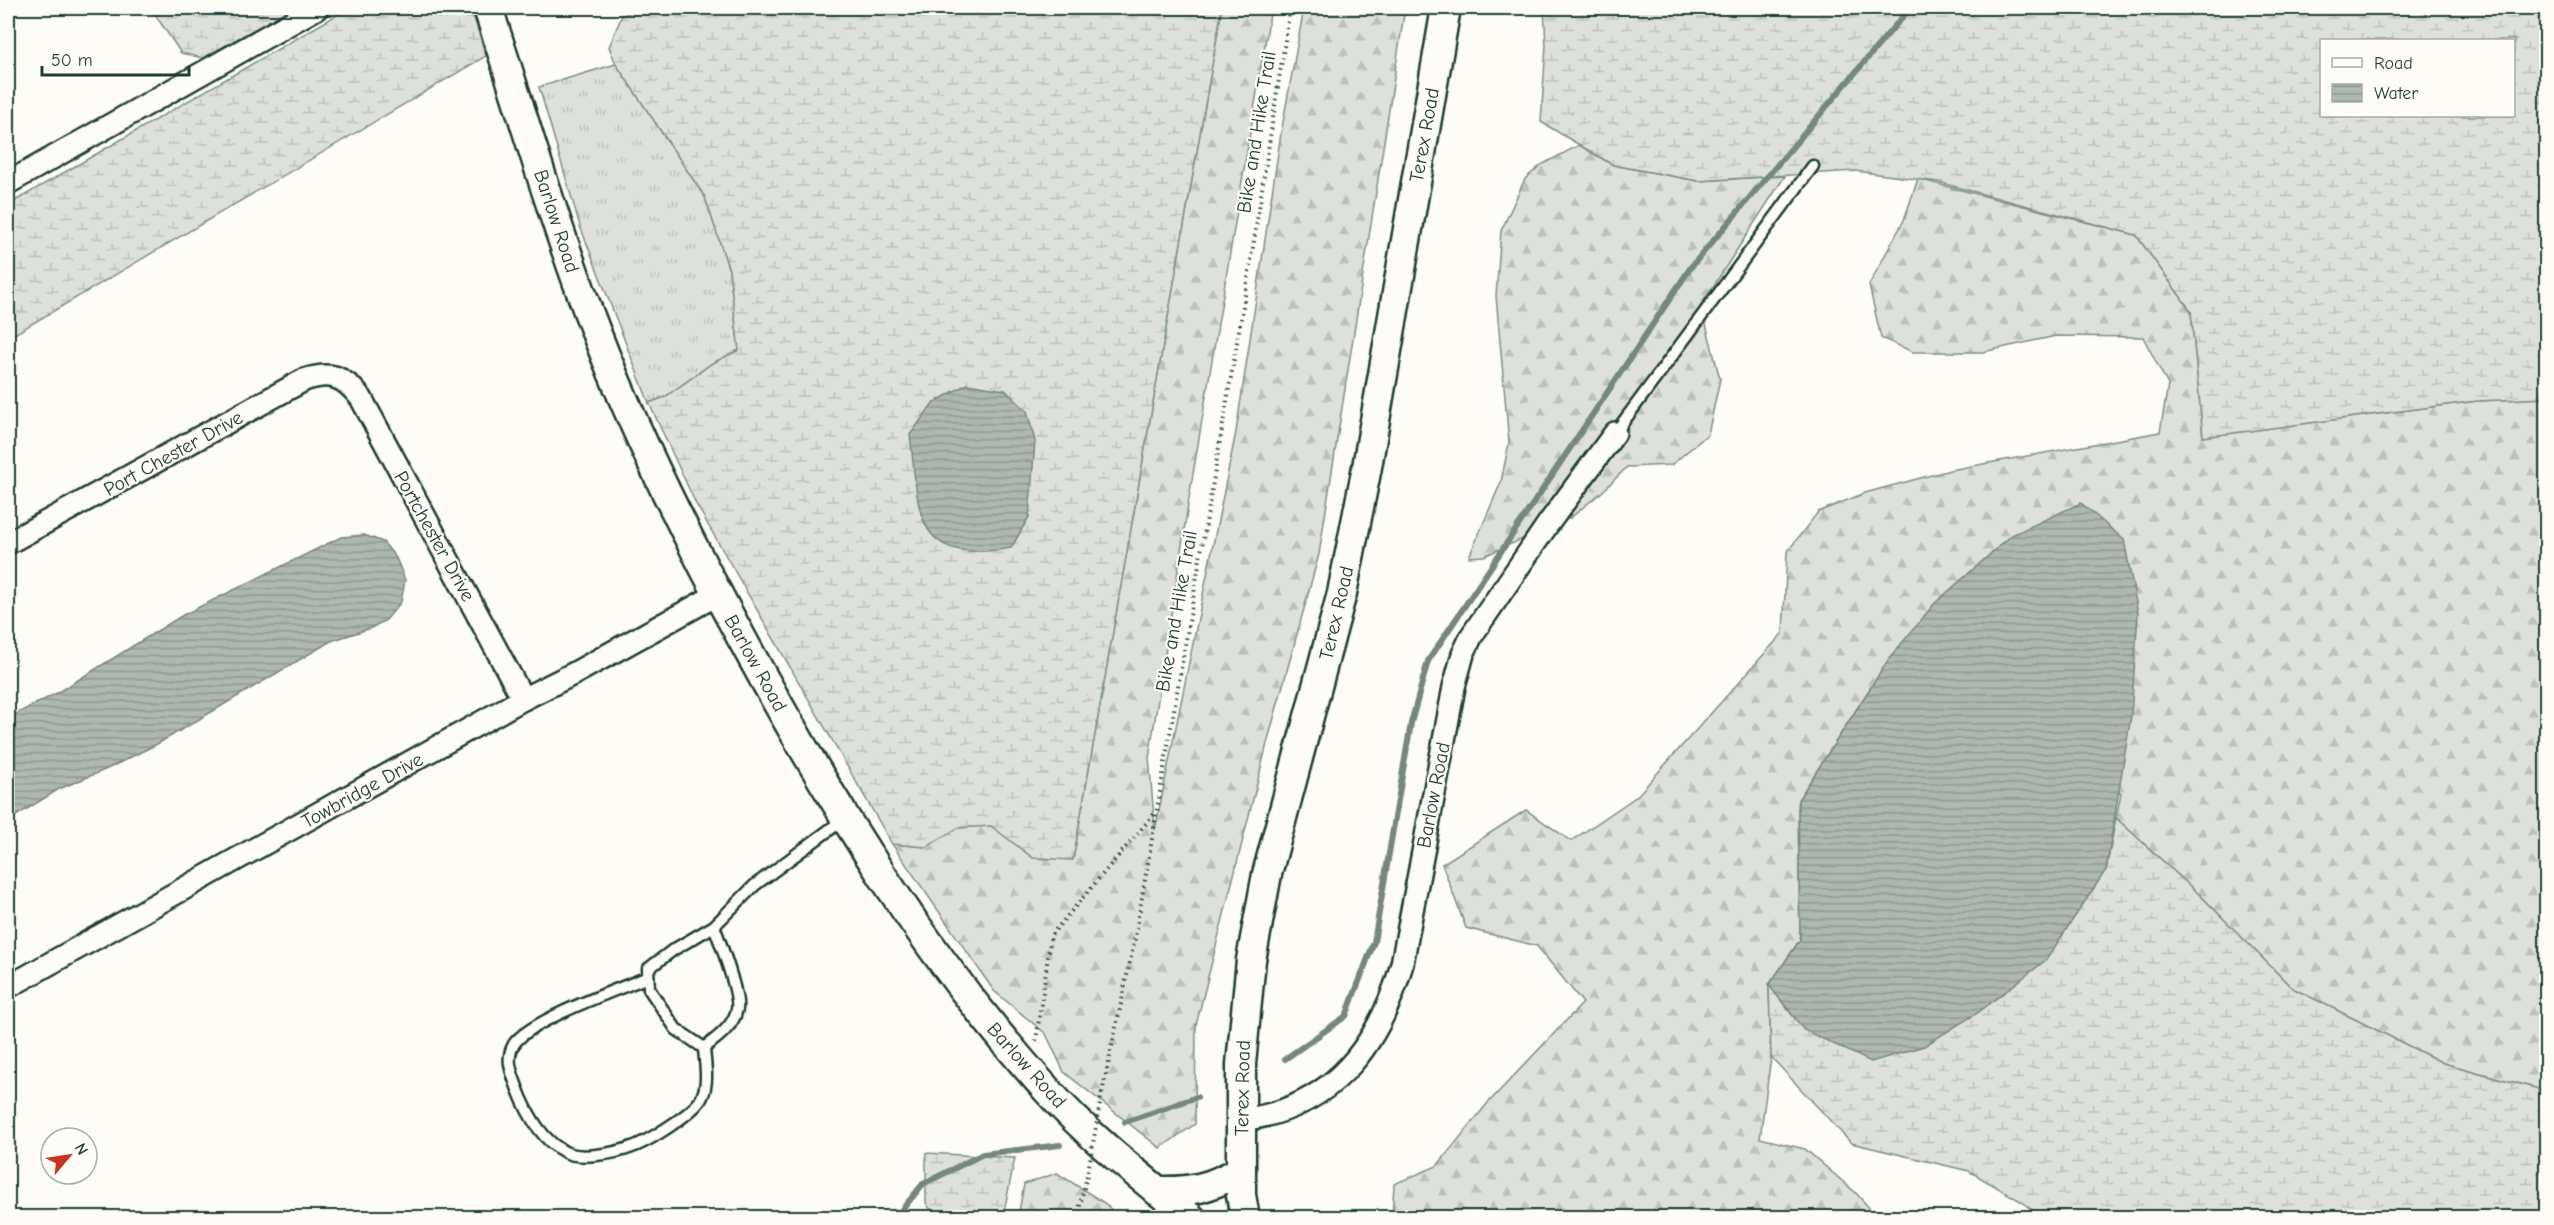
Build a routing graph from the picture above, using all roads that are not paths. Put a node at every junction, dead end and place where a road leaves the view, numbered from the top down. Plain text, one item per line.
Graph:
1 (317, 8) edge
2 (488, 8) edge
3 (1446, 8) edge
4 (1813, 166) dead end
5 (8, 183) edge
6 (341, 378) joint
7 (1614, 433) joint
8 (8, 543) edge
9 (718, 594) junction
10 (523, 699) junction
11 (846, 817) junction
12 (714, 926) junction
13 (648, 976) junction
14 (8, 987) edge
15 (704, 1048) junction
16 (1240, 1120) junction
17 (1240, 1170) junction
18 (1157, 1191) junction
19 (1191, 1218) edge
20 (1245, 1218) edge

1 - 5 street
2 - 9 street, Barlow Road
3 - 16 street, Terex Road
4 - 7 lane
6 - 8 street, Port Chester Drive
6 - 10 street, Portchester Drive
7 - 16 street, Barlow Road
9 - 10 street, Towbridge Drive
9 - 11 street, Barlow Road
10 - 14 street, Towbridge Drive
11 - 12 lane
11 - 18 street, Barlow Road
12 - 13 lane
12 - 15 lane
13 - 15 lane
13 - 15 lane
16 - 17 street, Terex Road
17 - 18 street
17 - 20 street, Terex Road
18 - 19 street, Barlow Road

